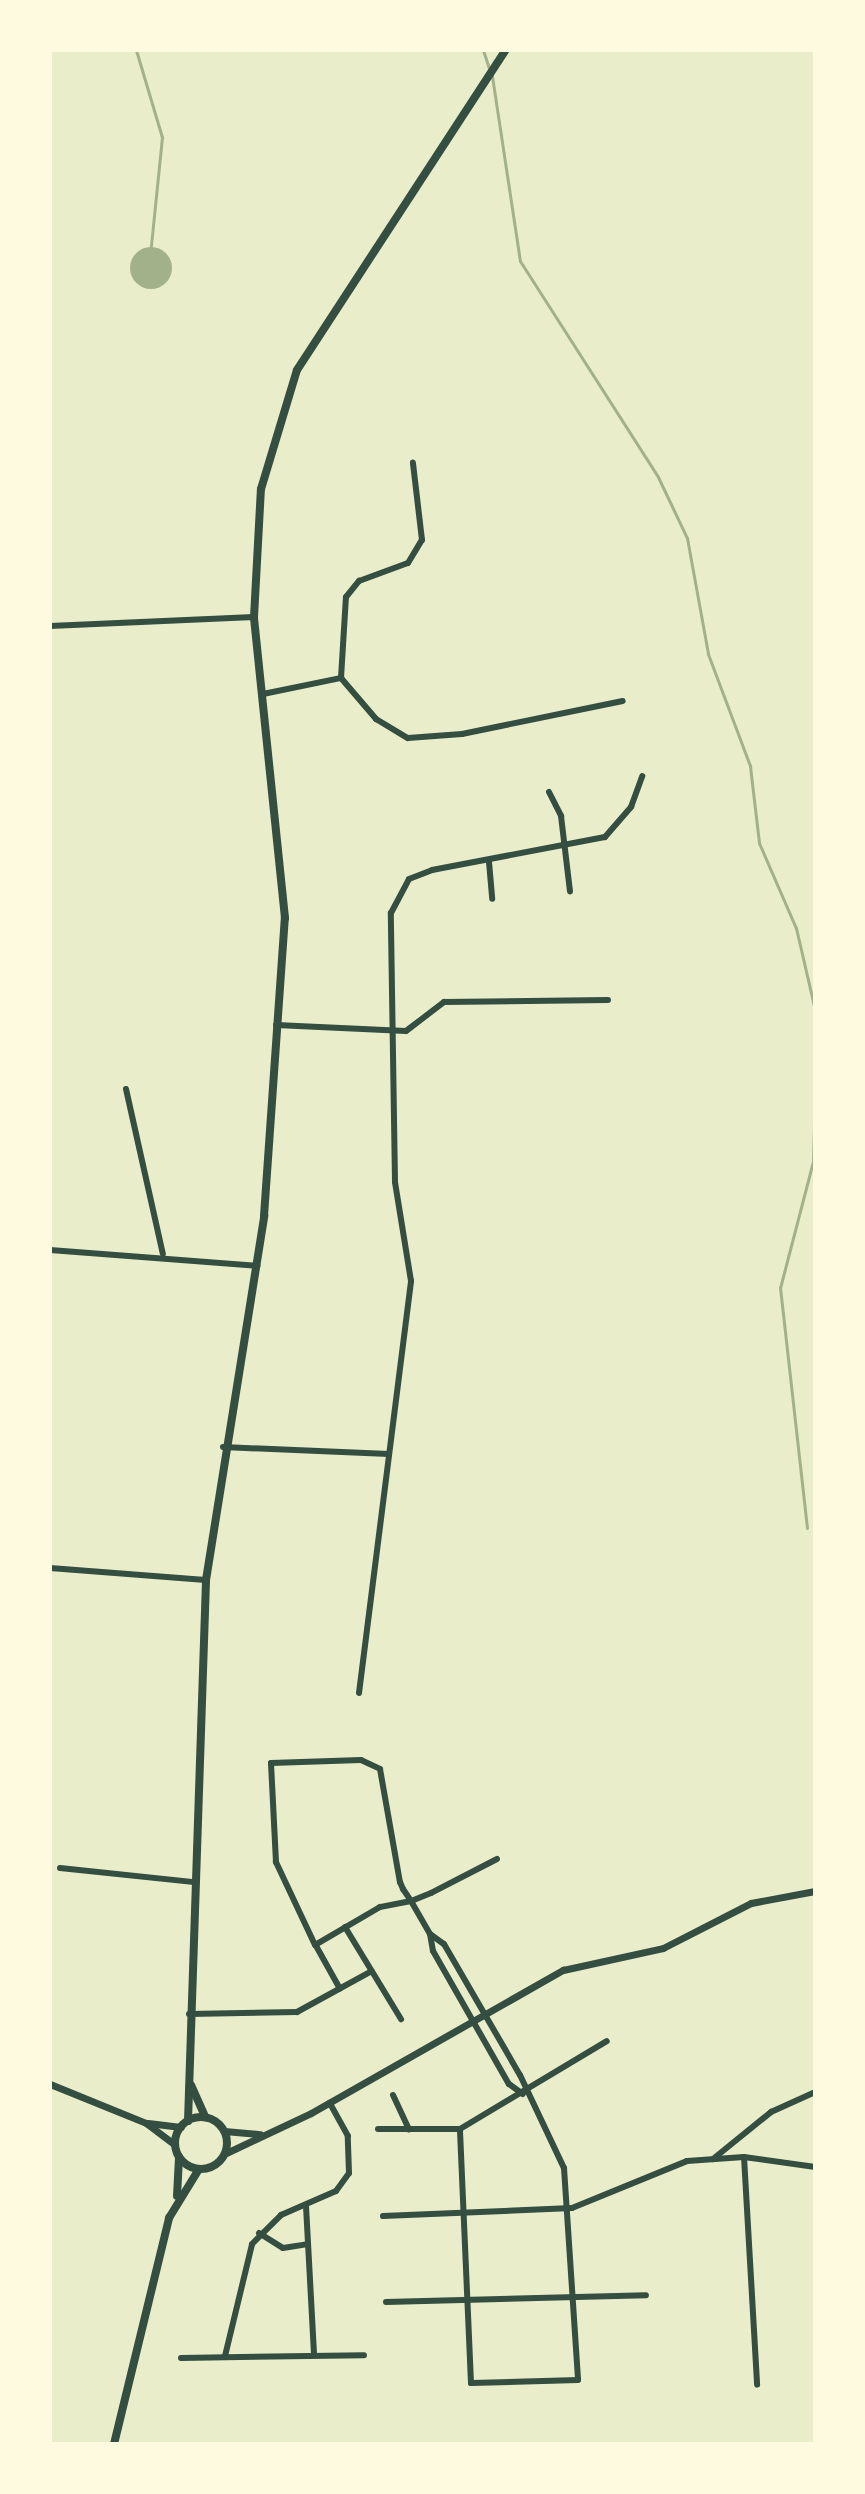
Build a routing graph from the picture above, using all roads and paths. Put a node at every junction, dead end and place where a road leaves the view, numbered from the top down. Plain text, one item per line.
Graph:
1 (506, 50) edge
2 (413, 463) dead end
3 (254, 617) junction
4 (50, 626) edge
5 (341, 678) junction
6 (263, 694) junction
7 (623, 701) dead end
8 (642, 776) dead end
9 (549, 792) dead end
10 (567, 850) junction
11 (489, 862) junction
12 (570, 891) dead end
13 (492, 899) dead end
14 (608, 1000) dead end
15 (276, 1025) junction
16 (392, 1032) junction
17 (126, 1089) dead end
18 (50, 1250) edge
19 (163, 1254) junction
20 (257, 1266) junction
21 (223, 1447) junction
22 (389, 1454) junction
23 (50, 1568) edge
24 (206, 1580) junction
25 (359, 1693) dead end
26 (497, 1859) dead end
27 (60, 1868) dead end
28 (194, 1882) junction
29 (815, 1891) edge
30 (411, 1901) junction
31 (345, 1927) junction
32 (430, 1934) junction
33 (315, 1944) junction
34 (372, 1971) junction
35 (340, 1989) junction
36 (483, 2011) junction
37 (189, 2014) junction
38 (471, 2017) junction
39 (401, 2019) dead end
40 (607, 2041) dead end
41 (508, 2054) junction
42 (496, 2061) junction
43 (189, 2080) junction
44 (50, 2084) edge
45 (815, 2092) edge
46 (523, 2094) junction
47 (393, 2095) dead end
48 (330, 2103) junction
49 (205, 2117) junction
50 (146, 2123) junction
51 (184, 2124) junction
52 (378, 2129) dead end
53 (409, 2129) junction
54 (460, 2129) junction
55 (224, 2131) junction
56 (262, 2135) junction
57 (175, 2145) junction
58 (224, 2154) junction
59 (179, 2156) junction
60 (744, 2157) junction
61 (713, 2159) junction
62 (815, 2167) edge
63 (199, 2169) junction
64 (177, 2198) junction
65 (306, 2206) junction
66 (572, 2208) junction
67 (462, 2213) junction
68 (383, 2216) dead end
69 (259, 2233) junction
70 (308, 2244) junction
71 (646, 2295) dead end
72 (575, 2297) junction
73 (466, 2301) junction
74 (386, 2302) dead end
75 (314, 2355) junction
76 (364, 2355) dead end
77 (225, 2356) junction
78 (181, 2358) dead end
79 (757, 2385) dead end
80 (114, 2444) edge

1 - 3 main road
2 - 5 street
3 - 4 street
3 - 6 main road
5 - 6 street
5 - 7 street
6 - 15 main road
8 - 10 street
9 - 10 street
10 - 11 street
10 - 12 street
11 - 13 street
11 - 16 street
14 - 16 street
15 - 16 street
15 - 20 main road
16 - 22 street
17 - 19 street
18 - 19 street
19 - 20 street
20 - 21 main road
21 - 22 street
21 - 24 main road
22 - 25 street
23 - 24 street
24 - 28 main road
26 - 30 street
27 - 28 street
28 - 37 main road
29 - 36 street
30 - 31 street
30 - 32 street
30 - 33 street
31 - 33 street
31 - 34 street
32 - 36 street
32 - 38 street
33 - 35 street
34 - 35 street
34 - 39 street
35 - 37 street
36 - 38 street
36 - 41 street
37 - 43 main road
38 - 42 street
38 - 48 street
40 - 46 street
41 - 42 street
41 - 46 street
42 - 46 street
43 - 49 main road
43 - 51 main road
44 - 50 street
45 - 61 street
46 - 54 street
46 - 66 street
47 - 53 street
48 - 56 street
48 - 65 street
49 - 51 main road
49 - 55 main road
50 - 51 street
50 - 57 street
51 - 57 main road
52 - 53 street
53 - 54 street
54 - 67 street
55 - 56 street
55 - 58 main road
56 - 58 street
57 - 59 main road
58 - 63 main road
59 - 63 main road
59 - 64 main road
60 - 61 street
60 - 62 street
60 - 79 street
61 - 66 street
63 - 64 main road
64 - 80 main road
65 - 69 street
65 - 70 street
66 - 67 street
66 - 72 street
67 - 68 street
67 - 73 street
69 - 70 street
69 - 77 street
70 - 75 street
71 - 72 street
72 - 73 street
72 - 73 street
73 - 74 street
75 - 76 street
75 - 77 street
77 - 78 street

